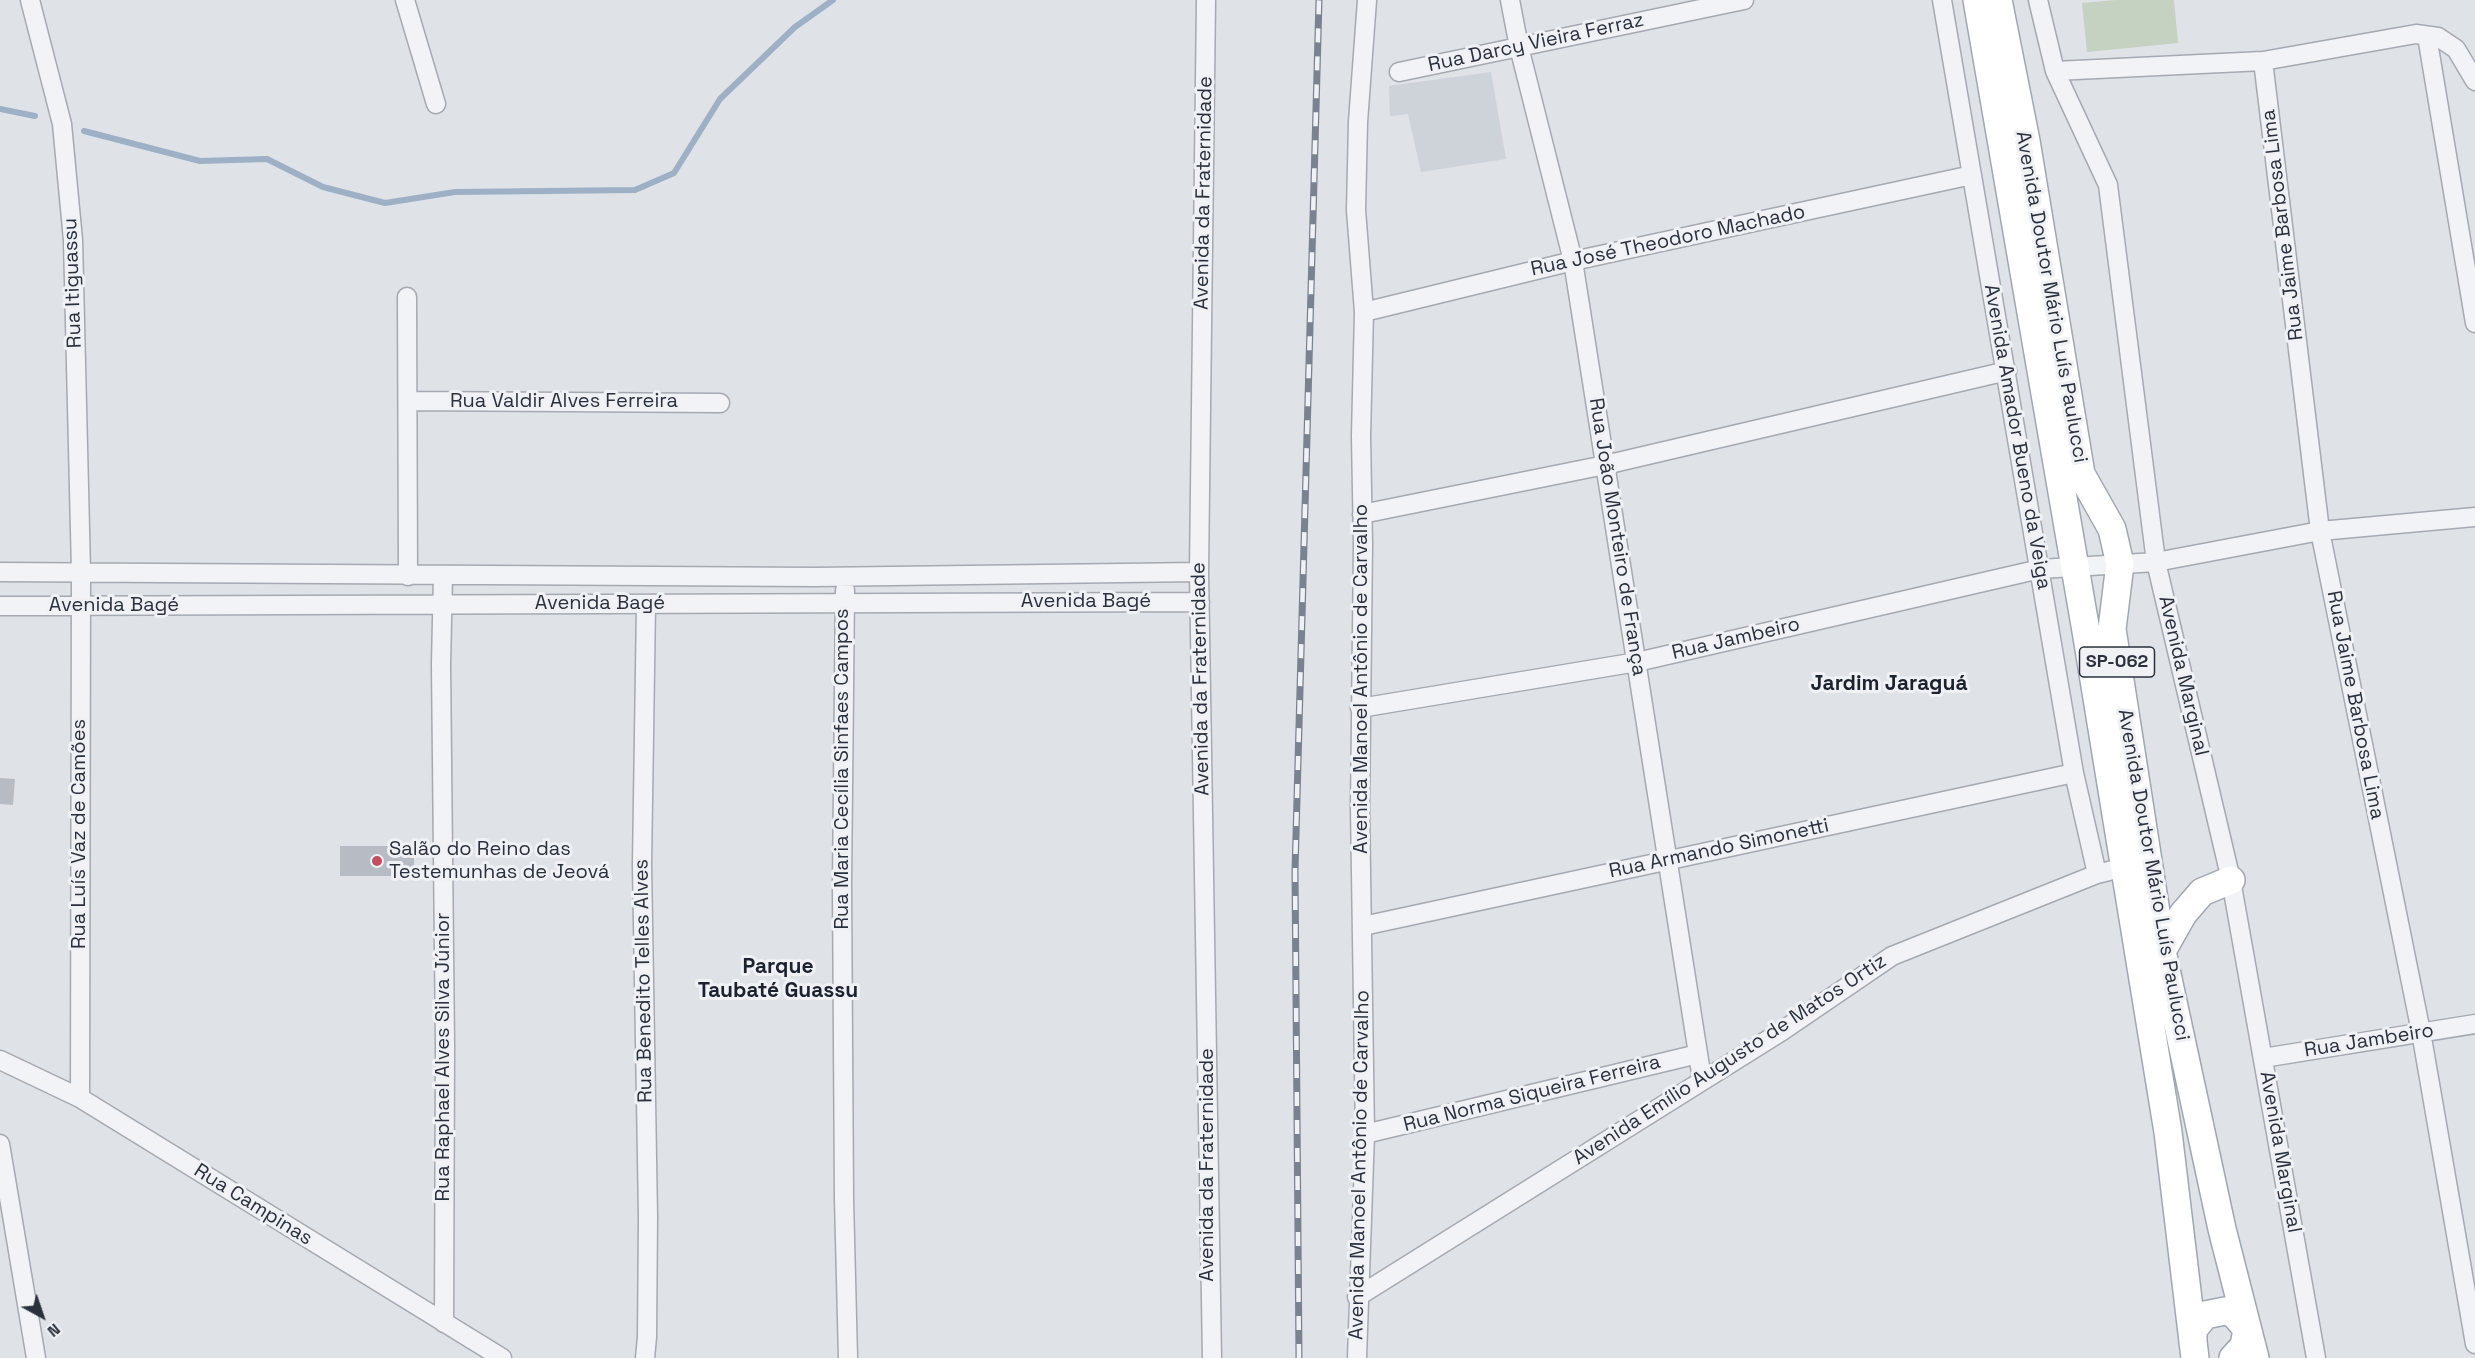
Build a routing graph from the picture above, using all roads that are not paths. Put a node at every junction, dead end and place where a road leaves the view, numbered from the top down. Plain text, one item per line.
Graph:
1 (30, 0) edge
2 (405, 0) edge
3 (1206, 0) edge
4 (1367, 0) edge
5 (1510, 0) edge
6 (1744, 0) edge
7 (1942, 0) edge
8 (1977, 0) edge
9 (1998, 0) edge
10 (2038, 0) edge
11 (2427, 36) junction
12 (1519, 47) junction
13 (2263, 61) junction
14 (2055, 71) junction
15 (1399, 72) dead end
16 (2475, 81) edge
17 (436, 104) dead end
18 (1972, 175) junction
19 (1573, 261) junction
20 (407, 297) dead end
21 (1364, 312) junction
22 (2475, 323) edge
23 (2007, 370) junction
24 (409, 401) junction
25 (720, 403) dead end
26 (1605, 465) junction
27 (1362, 514) junction
28 (2475, 517) edge
29 (2320, 531) junction
30 (2156, 562) junction
31 (2120, 564) junction
32 (2074, 566) junction
33 (2040, 569) junction
34 (81, 571) junction
35 (0, 572) edge
36 (1199, 572) junction
37 (408, 576) junction
38 (443, 576) junction
39 (845, 576) junction
40 (844, 602) junction
41 (1200, 602) junction
42 (646, 604) junction
43 (442, 605) junction
44 (0, 606) edge
45 (80, 606) junction
46 (1637, 662) junction
47 (1360, 708) junction
48 (2074, 772) junction
49 (1668, 860) junction
50 (2125, 867) junction
51 (2097, 874) junction
52 (2231, 880) junction
53 (1363, 926) junction
54 (2162, 951) junction
55 (2475, 1023) edge
56 (2421, 1032) junction
57 (1698, 1054) junction
58 (2263, 1058) junction
59 (0, 1060) edge
60 (1702, 1079) junction
61 (80, 1098) junction
62 (1365, 1134) junction
63 (0, 1144) edge
64 (1357, 1297) junction
65 (444, 1323) junction
66 (2247, 1329) junction
67 (2475, 1344) edge
68 (2197, 1352) edge
69 (36, 1358) edge
70 (502, 1358) edge
71 (645, 1358) edge
72 (848, 1358) edge
73 (1212, 1358) edge
74 (1357, 1358) edge
75 (2233, 1358) edge
76 (2255, 1358) edge
77 (2316, 1358) edge

1 - 34 street, Rua Itiguassu
2 - 17 street
3 - 36 street, Avenida da Fraternidade
4 - 21 street, Avenida Manoel Antônio de Carvalho
5 - 12 street, Rua João Monteiro de França
6 - 12 street, Rua Darcy Vieira Ferraz
7 - 18 street, Avenida Amador Bueno da Veiga
8 - 32 main road, Avenida Doutor Mário Luís Paulucci / SP-062
9 - 31 main road, Avenida Doutor Mário Luís Paulucci / SP-062
10 - 14 street, Avenida Marginal
11 - 13 street
11 - 16 street
11 - 22 street
12 - 15 street, Rua Darcy Vieira Ferraz
12 - 19 street, Rua João Monteiro de França
13 - 14 street
13 - 29 street, Rua Jaime Barbosa Lima
14 - 30 street, Avenida Marginal
18 - 19 street, Rua José Theodoro Machado
18 - 23 street, Avenida Amador Bueno da Veiga
19 - 21 street, Rua José Theodoro Machado
19 - 26 street, Rua João Monteiro de França
20 - 24 street
21 - 27 street, Avenida Manoel Antônio de Carvalho
23 - 26 street
23 - 33 street, Avenida Amador Bueno da Veiga
24 - 25 street, Rua Valdir Alves Ferreira
24 - 37 street
26 - 27 street
26 - 46 street, Rua João Monteiro de França
27 - 47 street, Avenida Manoel Antônio de Carvalho
28 - 29 street, Rua Jambeiro
29 - 30 street, Rua Jambeiro
29 - 56 street, Rua Jaime Barbosa Lima
30 - 31 street, Rua Jambeiro
30 - 52 street, Avenida Marginal
31 - 32 street, Rua Jambeiro
31 - 54 main road, Avenida Doutor Mário Luís Paulucci / SP-062
32 - 33 street, Rua Jambeiro
32 - 50 main road, Avenida Doutor Mário Luís Paulucci / SP-062
33 - 46 street, Rua Jambeiro
33 - 48 street, Avenida Amador Bueno da Veiga
34 - 35 street, Avenida Bagé
34 - 37 street, Avenida Bagé
34 - 45 street, Rua Luís Vaz de Camões
36 - 39 street, Avenida Bagé
36 - 41 street, Avenida da Fraternidade
37 - 38 street, Avenida Bagé
38 - 39 street, Avenida Bagé
38 - 43 street, Rua Raphael Alves Silva Júnior
39 - 40 street, Rua Maria Cecília Sinfaes Campos
40 - 41 street, Avenida Bagé
40 - 42 street, Avenida Bagé
40 - 72 street, Rua Maria Cecília Sinfaes Campos
41 - 73 street, Avenida da Fraternidade
42 - 43 street, Avenida Bagé
42 - 71 street, Rua Benedito Telles Alves
43 - 45 street, Avenida Bagé
43 - 65 street, Rua Raphael Alves Silva Júnior
44 - 45 street, Avenida Bagé
45 - 61 street, Rua Luís Vaz de Camões
46 - 47 street, Rua Jambeiro
46 - 49 street, Rua João Monteiro de França
47 - 53 street, Avenida Manoel Antônio de Carvalho
48 - 49 street, Rua Armando Simonetti
48 - 51 street, Avenida Amador Bueno da Veiga
49 - 53 street, Rua Armando Simonetti
49 - 57 street, Rua João Monteiro de França
50 - 51 street, Avenida Emílio Augusto de Matos Ortiz
50 - 68 main road, Avenida Doutor Mário Luís Paulucci / SP-062
51 - 60 street, Avenida Emílio Augusto de Matos Ortiz
52 - 54 main road
52 - 58 street, Avenida Marginal
53 - 62 street, Avenida Manoel Antônio de Carvalho
54 - 66 main road, Avenida Doutor Mário Luís Paulucci / SP-062
55 - 56 street, Rua Jambeiro
56 - 58 street, Rua Jambeiro
56 - 67 street, Rua Jaime Barbosa Lima
57 - 60 street, Rua João Monteiro de França
57 - 62 street, Rua Norma Siqueira Ferreira
58 - 77 street, Avenida Marginal
59 - 61 street, Rua Campinas
60 - 64 street, Avenida Emílio Augusto de Matos Ortiz
61 - 65 street, Rua Campinas
62 - 64 street, Avenida Manoel Antônio de Carvalho
63 - 69 street
64 - 74 street, Avenida Manoel Antônio de Carvalho
65 - 70 street, Rua Campinas
66 - 68 main road, SP-062
66 - 75 main road
66 - 76 main road, SP-062

